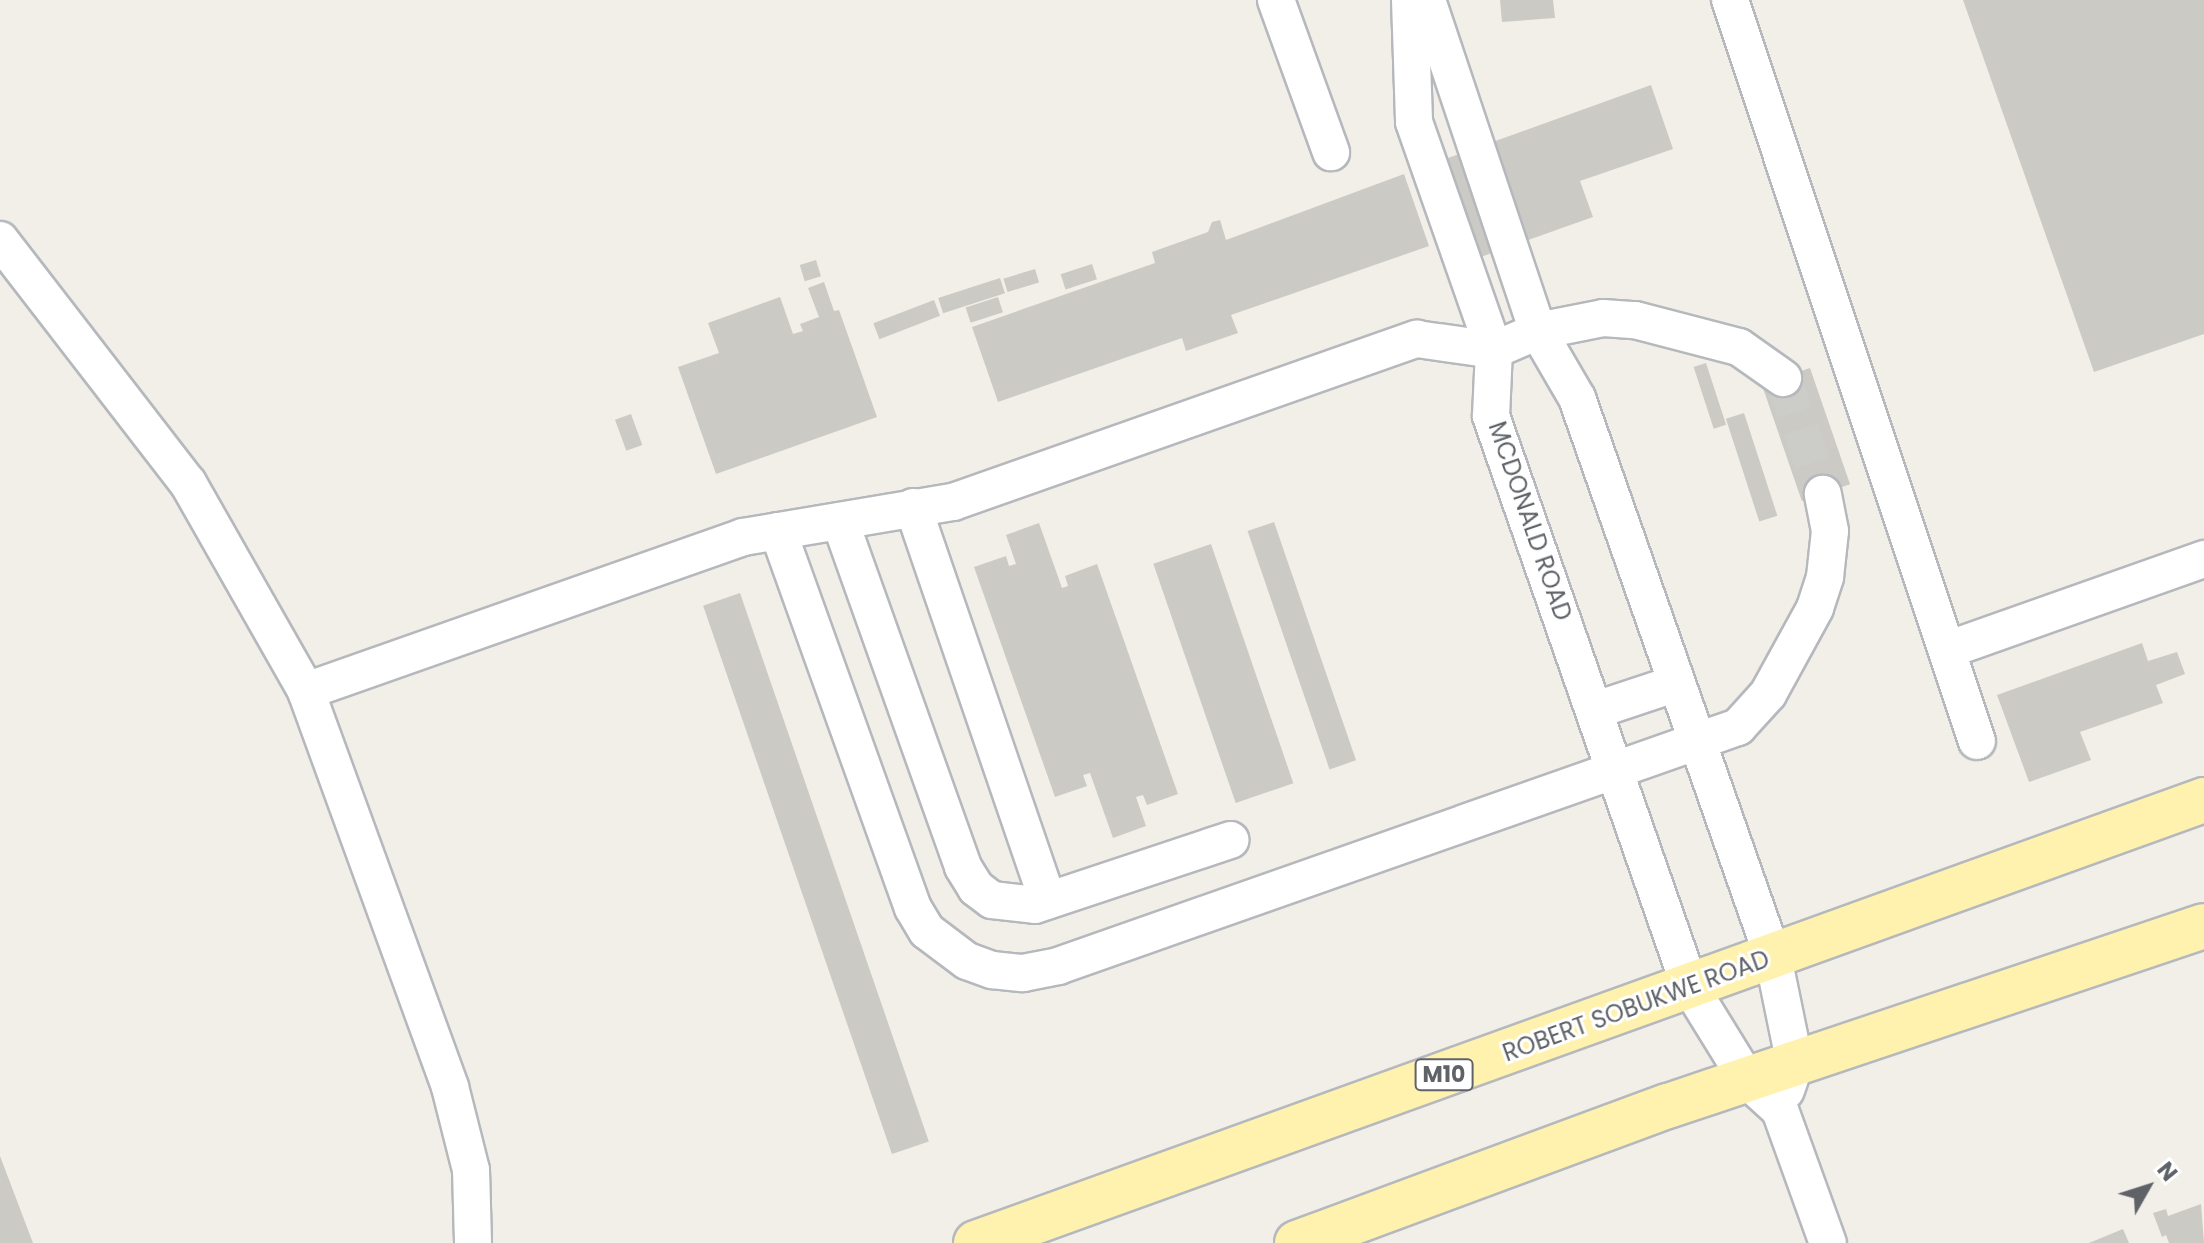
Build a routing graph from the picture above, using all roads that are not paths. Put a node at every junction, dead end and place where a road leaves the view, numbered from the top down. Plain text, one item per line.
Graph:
1 (1276, 0) edge
2 (1410, 0) edge
3 (1427, 0) edge
4 (1730, 0) edge
5 (1331, 152) dead end
6 (0, 240) edge
7 (1538, 331) junction
8 (1494, 350) junction
9 (1783, 378) tunnel mouth
10 (1823, 494) tunnel mouth
11 (913, 507) junction
12 (840, 521) junction
13 (778, 531) junction
14 (2204, 559) edge
15 (1947, 650) junction
16 (1677, 683) junction
17 (306, 691) junction
18 (1596, 710) junction
19 (1977, 741) dead end
20 (1699, 742) junction
21 (1616, 770) junction
22 (2204, 800) edge
23 (1230, 840) dead end
24 (1048, 901) junction
25 (2204, 926) edge
26 (1773, 957) junction
27 (1690, 987) junction
28 (1795, 1064) junction
29 (1748, 1081) junction
30 (1780, 1110) junction
31 (473, 1243) edge
32 (976, 1243) edge
33 (1297, 1243) edge
34 (1828, 1243) edge

1 - 5 street
2 - 8 street, MCDONALD ROAD
3 - 7 street
4 - 15 street
6 - 17 street
7 - 8 street
7 - 9 street
7 - 16 street
8 - 11 street
8 - 18 street, MCDONALD ROAD
10 - 20 street
11 - 12 street
11 - 24 street
12 - 13 street
12 - 24 street
13 - 17 street
13 - 21 street
14 - 15 street
15 - 19 street
16 - 18 street
16 - 20 street
17 - 31 street
18 - 21 street, MCDONALD ROAD
20 - 21 street
20 - 26 street
21 - 27 street, MCDONALD ROAD
22 - 26 main road, ROBERT SOBUKWE ROAD / M10
23 - 24 street
25 - 28 main road
26 - 27 main road, ROBERT SOBUKWE ROAD / M10
26 - 28 street
27 - 29 street, MCDONALD ROAD
27 - 32 main road, ROBERT SOBUKWE ROAD / M10
28 - 29 main road
28 - 30 street
29 - 30 street, MCDONALD ROAD
29 - 33 main road
30 - 34 street

